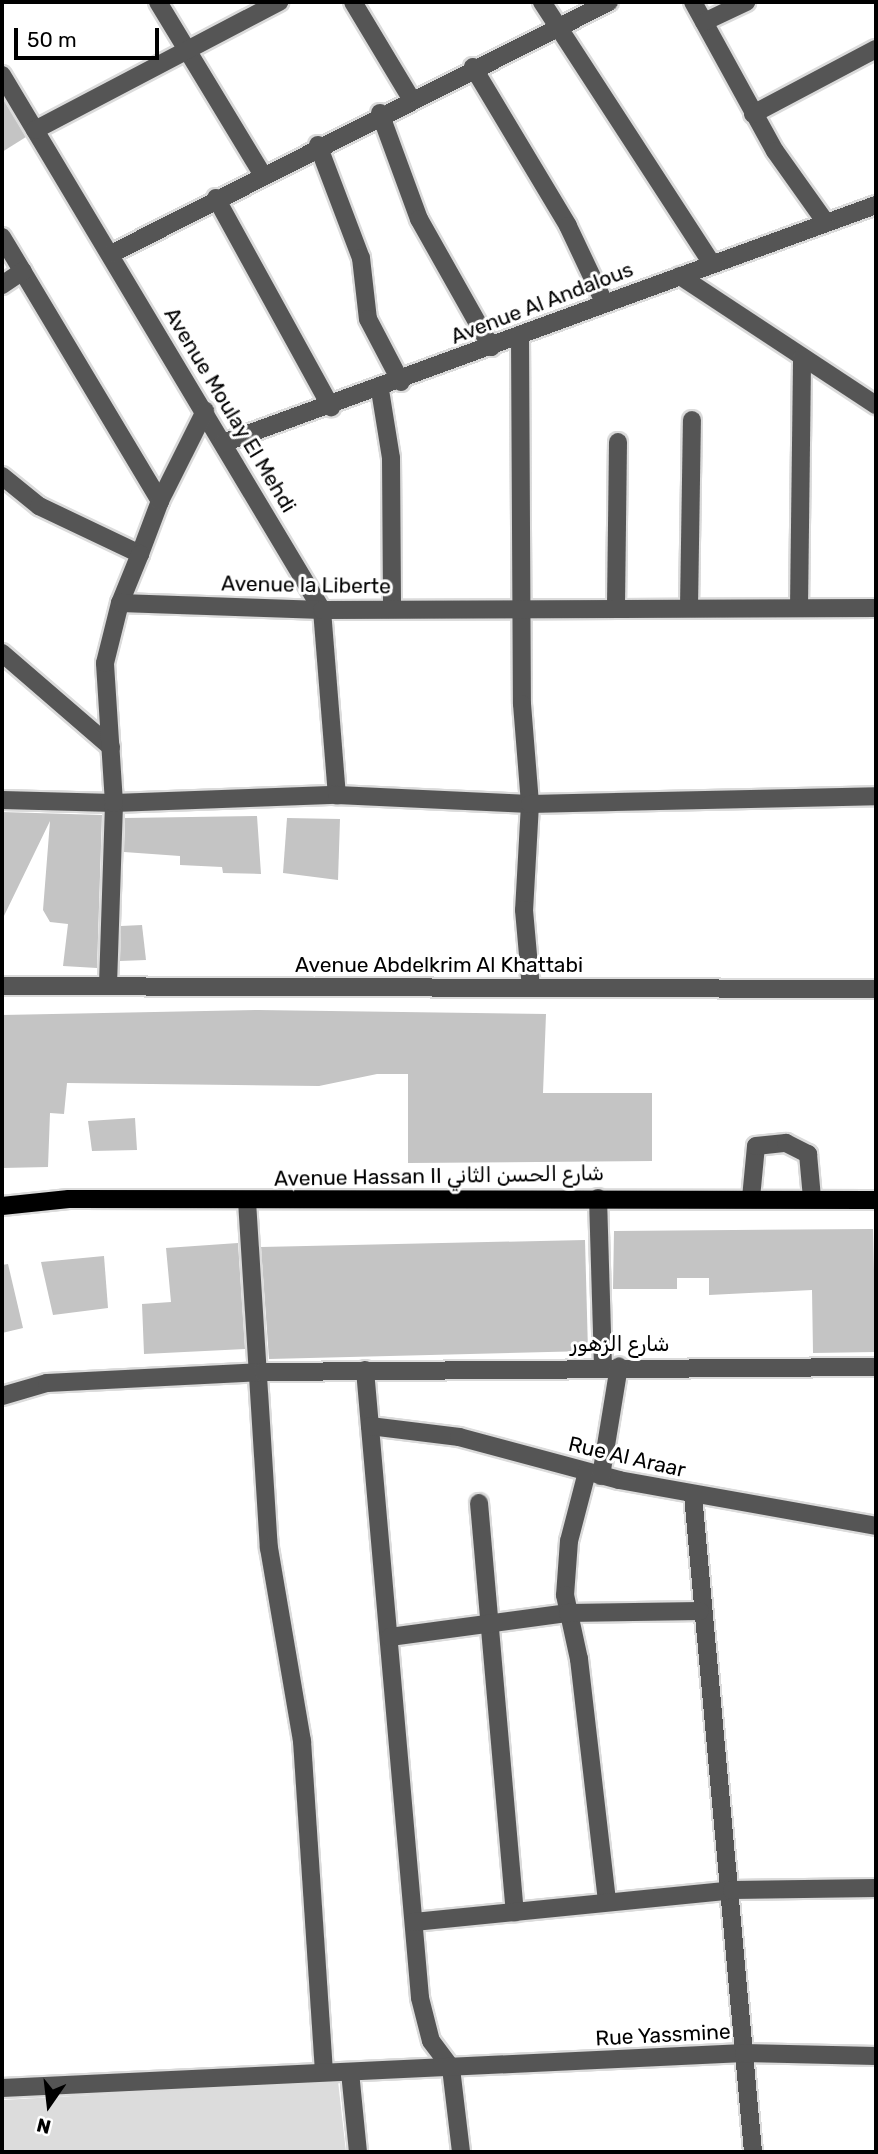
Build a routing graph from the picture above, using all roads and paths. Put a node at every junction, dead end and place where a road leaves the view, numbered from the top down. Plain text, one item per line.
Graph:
1 (158, 2) edge
2 (279, 2) edge
3 (353, 2) edge
4 (542, 2) edge
5 (609, 2) edge
6 (693, 2) edge
7 (746, 2) edge
8 (704, 22) junction
9 (556, 29) junction
10 (186, 46) junction
11 (876, 49) edge
12 (472, 67) junction
13 (2, 75) edge
14 (410, 97) junction
15 (380, 113) junction
16 (753, 114) junction
17 (35, 130) junction
18 (318, 145) junction
19 (262, 174) junction
20 (216, 198) junction
21 (876, 205) edge
22 (824, 220) junction
23 (2, 237) edge
24 (111, 254) junction
25 (712, 264) junction
26 (23, 271) junction
27 (680, 276) junction
28 (2, 285) edge
29 (604, 302) junction
30 (520, 336) junction
31 (491, 347) junction
32 (802, 356) junction
33 (401, 382) junction
34 (380, 390) junction
35 (876, 405) edge
36 (331, 407) junction
37 (205, 411) junction
38 (692, 420) dead end
39 (618, 442) dead end
40 (223, 443) junction
41 (2, 476) edge
42 (160, 501) junction
43 (140, 554) junction
44 (120, 603) junction
45 (616, 606) junction
46 (524, 607) junction
47 (689, 607) junction
48 (799, 608) junction
49 (876, 608) edge
50 (392, 609) junction
51 (322, 610) junction
52 (2, 653) edge
53 (111, 747) junction
54 (337, 795) junction
55 (876, 796) edge
56 (2, 800) edge
57 (114, 803) junction
58 (530, 804) junction
59 (108, 985) junction
60 (2, 986) edge
61 (531, 988) junction
62 (876, 989) edge
63 (598, 1198) junction
64 (751, 1198) junction
65 (812, 1198) junction
66 (876, 1200) edge
67 (247, 1201) junction
68 (2, 1206) edge
69 (611, 1366) junction
70 (876, 1367) edge
71 (365, 1370) junction
72 (263, 1372) junction
73 (2, 1396) edge
74 (370, 1426) junction
75 (594, 1474) junction
76 (693, 1495) junction
77 (479, 1503) dead end
78 (876, 1525) edge
79 (700, 1611) junction
80 (568, 1613) junction
81 (491, 1622) junction
82 (390, 1637) junction
83 (876, 1888) edge
84 (732, 1890) junction
85 (607, 1901) junction
86 (515, 1912) junction
87 (414, 1922) junction
88 (744, 2053) junction
89 (876, 2056) edge
90 (452, 2068) junction
91 (324, 2070) junction
92 (350, 2072) junction
93 (2, 2088) edge
94 (358, 2152) edge
95 (461, 2152) edge
96 (753, 2152) edge

1 - 10 street
2 - 10 street
3 - 14 street
4 - 9 street
5 - 9 street
6 - 8 street
7 - 8 street
8 - 16 street
9 - 12 street
9 - 25 street
10 - 17 street
10 - 19 street
11 - 16 street
12 - 14 street
12 - 29 street
13 - 17 street, Avenue Moulay El Mehdi
14 - 15 street
15 - 18 street
15 - 31 street
16 - 22 street
17 - 24 street, Avenue Moulay El Mehdi
18 - 19 street
18 - 33 street
19 - 20 street
20 - 24 street
20 - 36 street
21 - 22 street, Avenue Al Andalous
22 - 25 street, Avenue Al Andalous
23 - 26 street
24 - 37 street, Avenue Moulay El Mehdi
25 - 27 street, Avenue Al Andalous
26 - 28 street
26 - 42 street
27 - 29 street, Avenue Al Andalous
27 - 32 street
29 - 30 street, Avenue Al Andalous
30 - 31 street, Avenue Al Andalous
30 - 46 street
31 - 33 street, Avenue Al Andalous
32 - 35 street
32 - 48 street
33 - 34 street, Avenue Al Andalous
34 - 36 street, Avenue Al Andalous
34 - 50 street
36 - 40 street, Avenue Al Andalous
37 - 40 street, Avenue Moulay El Mehdi
37 - 42 street
38 - 47 street
39 - 45 street
40 - 51 street, Avenue Moulay El Mehdi
41 - 43 street
42 - 43 street
43 - 44 street
44 - 51 street, Avenue la Liberte
44 - 53 street
45 - 46 street, Avenue la Liberte
45 - 47 street, Avenue la Liberte
46 - 50 street, Avenue la Liberte
46 - 58 street
47 - 48 street, Avenue la Liberte
48 - 49 street, Avenue la Liberte
50 - 51 street, Avenue la Liberte
51 - 54 street, Avenue Moulay El Mehdi
52 - 53 street
53 - 57 street
54 - 57 street
54 - 58 street
55 - 58 street
56 - 57 street
57 - 59 street
58 - 61 street
59 - 60 street, Avenue Abdelkrim Al Khattabi
59 - 61 street, Avenue Abdelkrim Al Khattabi
61 - 62 street, Avenue Abdelkrim Al Khattabi
63 - 64 main road, Avenue Hassan II شارع الحسن الثاني
63 - 67 main road, Avenue Hassan II شارع الحسن الثاني
63 - 69 street
64 - 65 main road, Avenue Hassan II شارع الحسن الثاني
64 - 65 street
65 - 66 main road, Avenue Hassan II شارع الحسن الثاني
67 - 68 main road, Avenue Hassan II شارع الحسن الثاني
67 - 72 street
69 - 70 street, شارع الزهور
69 - 71 street, شارع الزهور
69 - 75 street
71 - 72 street, شارع الزهور
71 - 74 street
72 - 73 street, شارع الزهور
72 - 91 street
74 - 75 street, Rue Al Araar
74 - 82 street
75 - 76 street, Rue Al Araar
75 - 80 street
76 - 78 street, Rue Al Araar
76 - 79 street
77 - 81 street
79 - 80 street
79 - 84 street
80 - 81 street
80 - 85 street
81 - 82 street
81 - 86 street
82 - 87 street
83 - 84 street
84 - 85 street
84 - 88 street
85 - 86 street
86 - 87 street
87 - 90 street
88 - 89 street, Rue Yassmine
88 - 90 street, Rue Yassmine
88 - 96 street
90 - 92 street, Rue Yassmine
90 - 95 street
91 - 92 street, Rue Yassmine
91 - 93 street, Rue Yassmine
92 - 94 street

